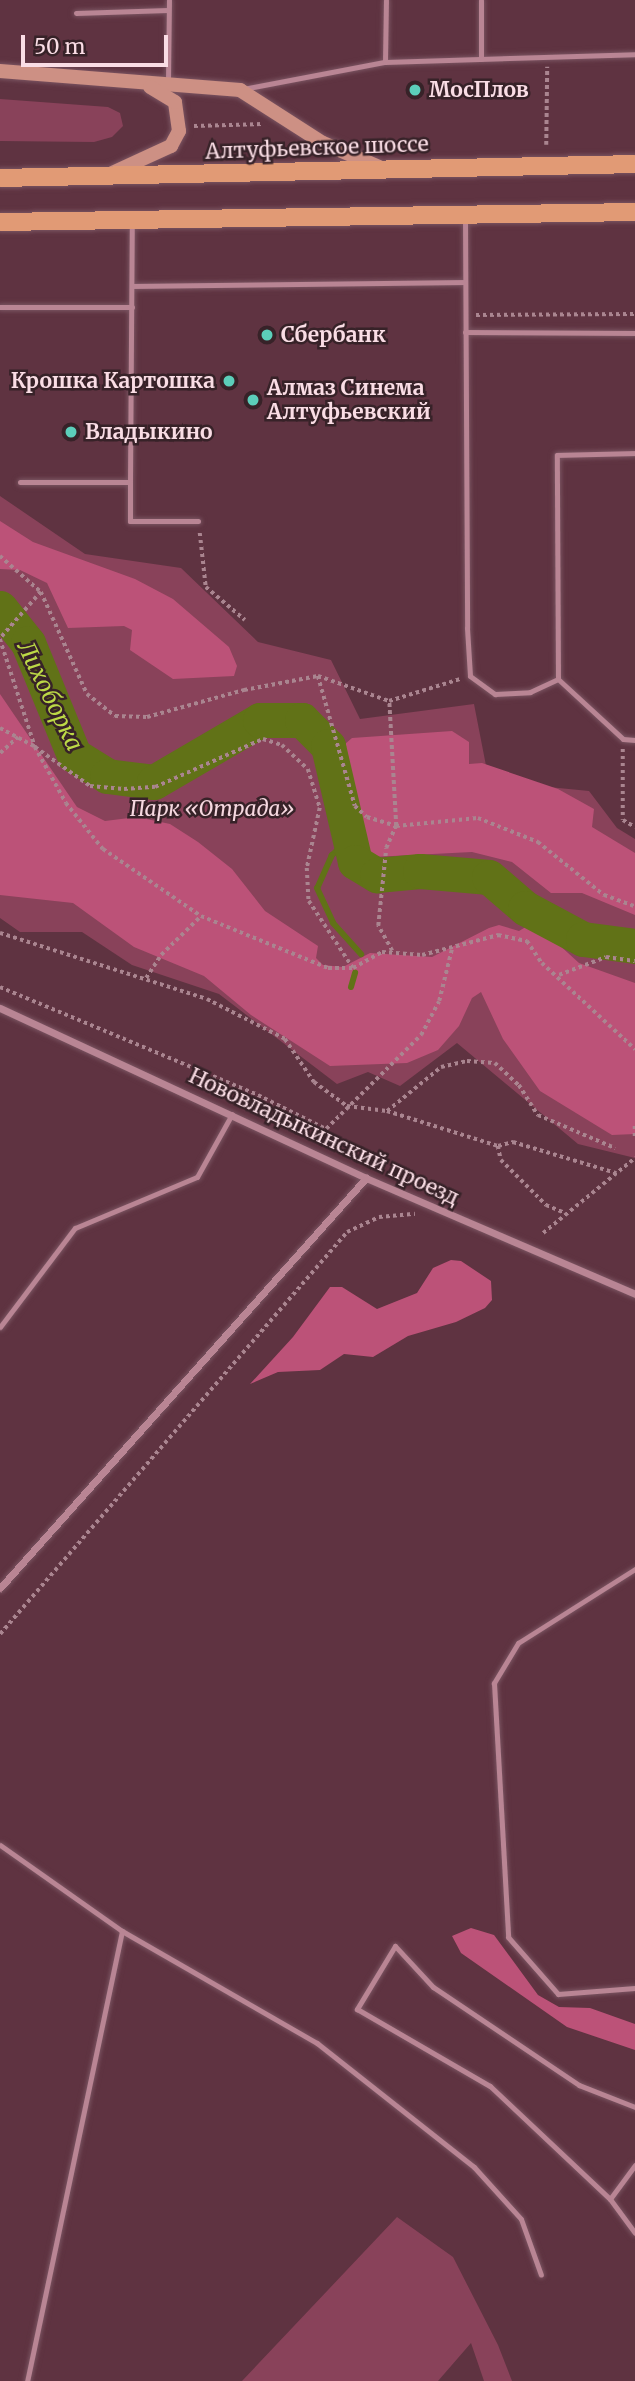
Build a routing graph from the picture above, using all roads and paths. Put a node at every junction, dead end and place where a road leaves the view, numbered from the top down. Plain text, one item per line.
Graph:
1 (169, 0) edge
2 (386, 0) edge
3 (481, 0) edge
4 (168, 10) junction
5 (76, 13) dead end
6 (635, 54) edge
7 (547, 57) junction
8 (481, 59) junction
9 (386, 62) junction
10 (0, 71) edge
11 (139, 82) junction
12 (168, 84) junction
13 (240, 90) junction
14 (268, 124) dead end
15 (194, 126) dead end
16 (546, 145) dead end
17 (635, 164) edge
18 (384, 169) junction
19 (101, 177) junction
20 (0, 178) edge
21 (635, 212) edge
22 (465, 215) junction
23 (132, 220) junction
24 (0, 222) edge
25 (464, 282) junction
26 (133, 286) junction
27 (0, 307) edge
28 (132, 307) junction
29 (635, 314) edge
30 (465, 315) junction
31 (465, 332) junction
32 (635, 333) edge
33 (635, 453) edge
34 (20, 481) dead end
35 (130, 482) junction
36 (198, 521) joint
37 (0, 556) edge
38 (41, 592) junction
39 (245, 620) dead end
40 (0, 639) edge
41 (318, 676) junction
42 (470, 676) junction
43 (558, 679) junction
44 (389, 701) junction
45 (0, 728) edge
46 (18, 737) junction
47 (623, 739) junction
48 (635, 740) edge
49 (35, 747) junction
50 (0, 753) edge
51 (396, 826) junction
52 (635, 827) edge
53 (635, 906) edge
54 (201, 916) junction
55 (0, 933) edge
56 (452, 947) junction
57 (392, 951) junction
58 (635, 961) edge
59 (353, 968) junction
60 (559, 975) junction
61 (146, 978) junction
62 (0, 987) edge
63 (0, 1008) edge
64 (635, 1049) edge
65 (347, 1106) junction
66 (387, 1111) junction
67 (232, 1114) junction
68 (635, 1126) edge
69 (635, 1138) edge
70 (498, 1146) junction
71 (615, 1147) dead end
72 (635, 1158) edge
73 (616, 1173) junction
74 (366, 1178) junction
75 (565, 1213) junction
76 (379, 1217) dead end
77 (543, 1233) dead end
78 (635, 1293) edge
79 (0, 1327) edge
80 (635, 1569) edge
81 (0, 1588) edge
82 (0, 1634) edge
83 (0, 1845) edge
84 (122, 1931) junction
85 (635, 1988) edge
86 (635, 2107) edge
87 (635, 2165) edge
88 (610, 2199) junction
89 (635, 2234) edge
90 (541, 2276) dead end
91 (27, 2381) edge

1 - 4 lane
2 - 9 lane
3 - 8 lane
4 - 5 lane
4 - 12 lane
6 - 7 lane
7 - 8 lane
7 - 16 path
8 - 9 lane
9 - 13 lane
10 - 11 main road
11 - 12 main road
11 - 19 main road
12 - 13 main road
13 - 18 main road
14 - 15 path
17 - 18 main road, Алтуфьевское шоссе
18 - 19 main road, Алтуфьевское шоссе
19 - 20 main road, Алтуфьевское шоссе
21 - 22 main road
22 - 23 main road
22 - 25 lane
23 - 24 main road
23 - 26 lane
25 - 26 lane
25 - 30 lane
26 - 28 lane
27 - 28 lane
28 - 35 lane
29 - 30 path
30 - 31 lane
31 - 32 lane
31 - 42 lane
33 - 43 lane
34 - 35 lane
35 - 36 lane
36 - 39 path
37 - 38 path
38 - 40 path
38 - 41 path
40 - 49 path
41 - 44 path
41 - 51 path
42 - 43 lane
42 - 44 path
43 - 47 lane
44 - 51 path
45 - 46 path
46 - 49 path
46 - 50 path
47 - 48 lane
47 - 52 path
49 - 54 path
49 - 59 path
51 - 53 path
51 - 57 path
54 - 59 path
54 - 61 path
55 - 61 path
56 - 57 path
56 - 60 path
56 - 65 path
57 - 59 path
58 - 60 path
60 - 64 path
61 - 65 path
62 - 65 path
63 - 67 street, Нововладыкинский проезд
65 - 66 path
66 - 70 path
66 - 71 path
67 - 74 street, Нововладыкинский проезд
67 - 79 lane
68 - 69 path
70 - 73 path
70 - 75 path
72 - 73 path
73 - 75 path
74 - 78 street, Нововладыкинский проезд
74 - 81 street
75 - 77 path
76 - 82 path
80 - 85 lane
83 - 84 lane
84 - 90 lane
84 - 91 lane
86 - 88 lane
87 - 88 lane
88 - 89 lane

